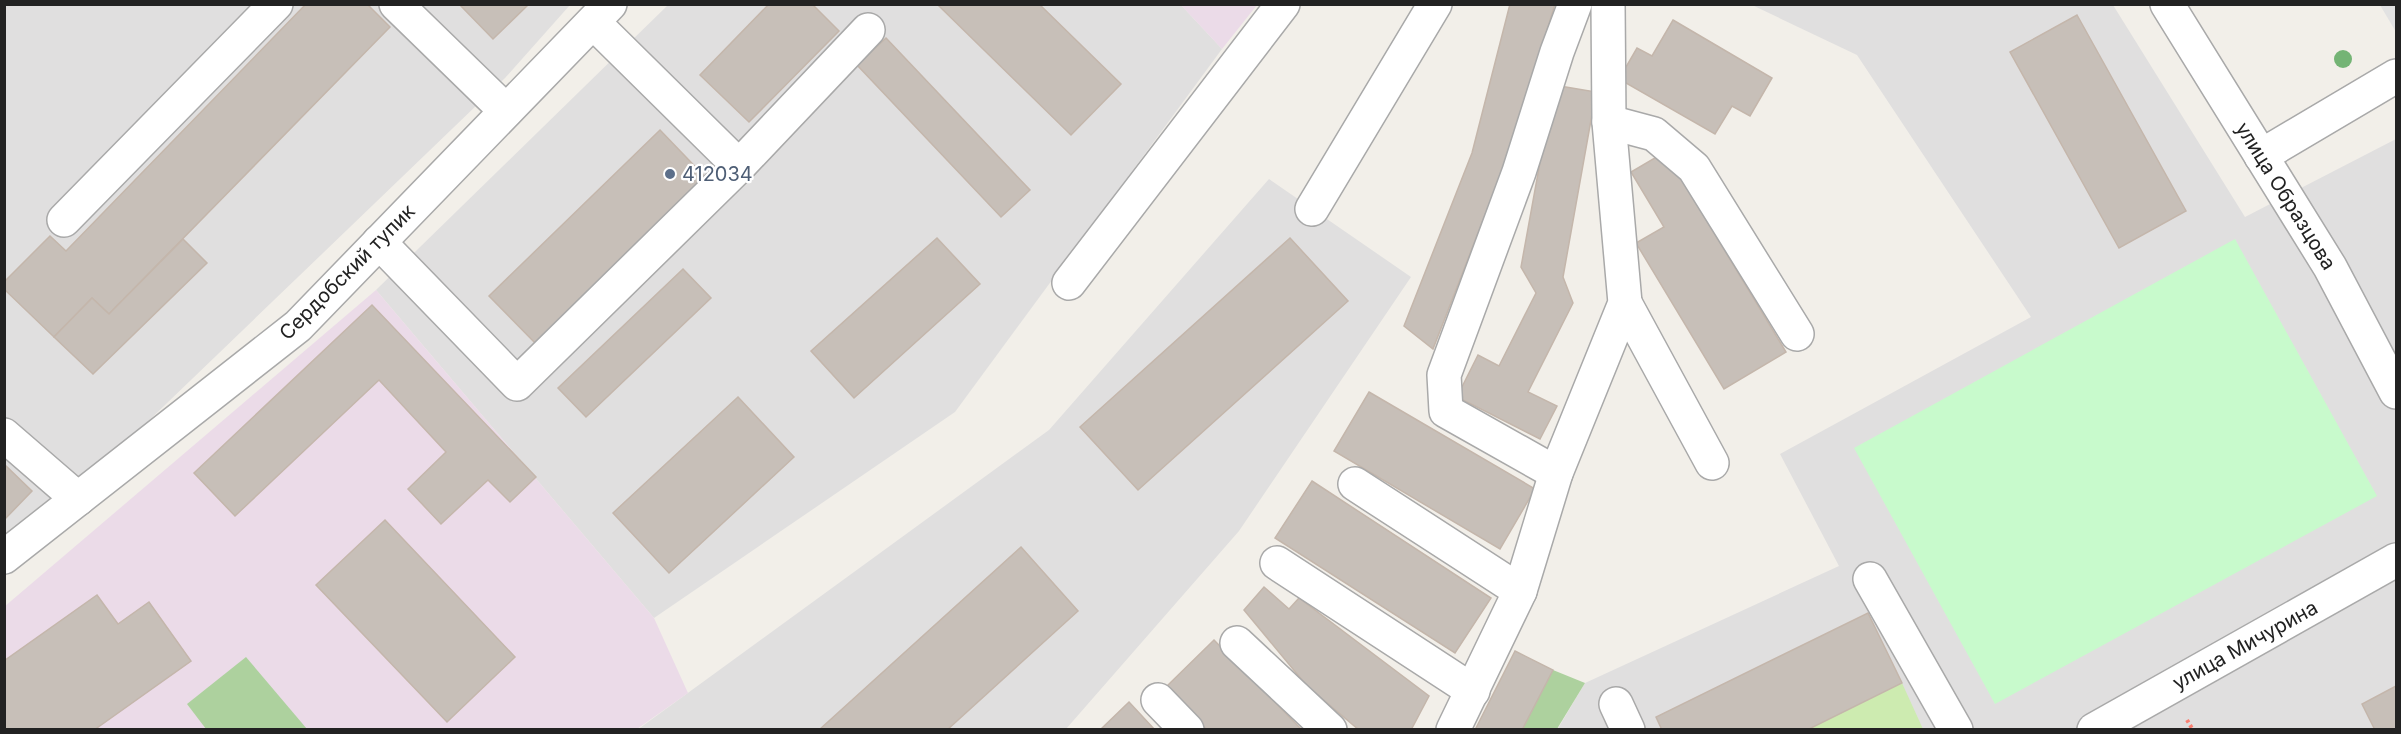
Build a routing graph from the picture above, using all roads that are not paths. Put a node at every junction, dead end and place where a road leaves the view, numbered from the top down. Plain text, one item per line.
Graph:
1 (276, 4) edge
2 (396, 4) edge
3 (1283, 4) edge
4 (1435, 4) edge
5 (1575, 4) edge
6 (1608, 4) edge
7 (2167, 4) edge
8 (601, 13) edge
9 (868, 30) dead end
10 (2397, 76) edge
11 (507, 111) junction
12 (1609, 122) junction
13 (2261, 156) junction
14 (739, 166) junction
15 (1312, 208) dead end
16 (64, 220) dead end
17 (379, 242) junction
18 (1069, 283) dead end
19 (1625, 303) junction
20 (1797, 334) dead end
21 (2397, 392) edge
22 (4, 435) edge
23 (1713, 463) dead end
24 (1556, 473) junction
25 (1355, 484) dead end
26 (78, 499) junction
27 (4, 557) edge
28 (2397, 560) edge
29 (1277, 564) dead end
30 (1869, 579) dead end
31 (1520, 591) junction
32 (1237, 643) dead end
33 (1473, 691) junction
34 (1158, 700) dead end
35 (1187, 729) edge
36 (1330, 729) edge
37 (1453, 729) edge
38 (1956, 729) edge
39 (2094, 729) edge

1 - 16 street
2 - 11 street
3 - 18 street
4 - 15 street
5 - 24 street
6 - 12 street
7 - 13 street, улица Образцова
8 - 11 street, Сердобский тупик
8 - 14 street
9 - 14 street
10 - 13 street
11 - 17 street, Сердобский тупик
12 - 19 street
12 - 20 street
13 - 21 street, улица Образцова
14 - 17 street
17 - 26 street, Сердобский тупик
19 - 23 street
19 - 24 street
22 - 26 street
24 - 31 street
25 - 31 street
26 - 27 street, Сердобский тупик
28 - 39 street, улица Мичурина
29 - 33 street
30 - 38 street
31 - 33 street
32 - 36 street
33 - 37 street
34 - 35 street

